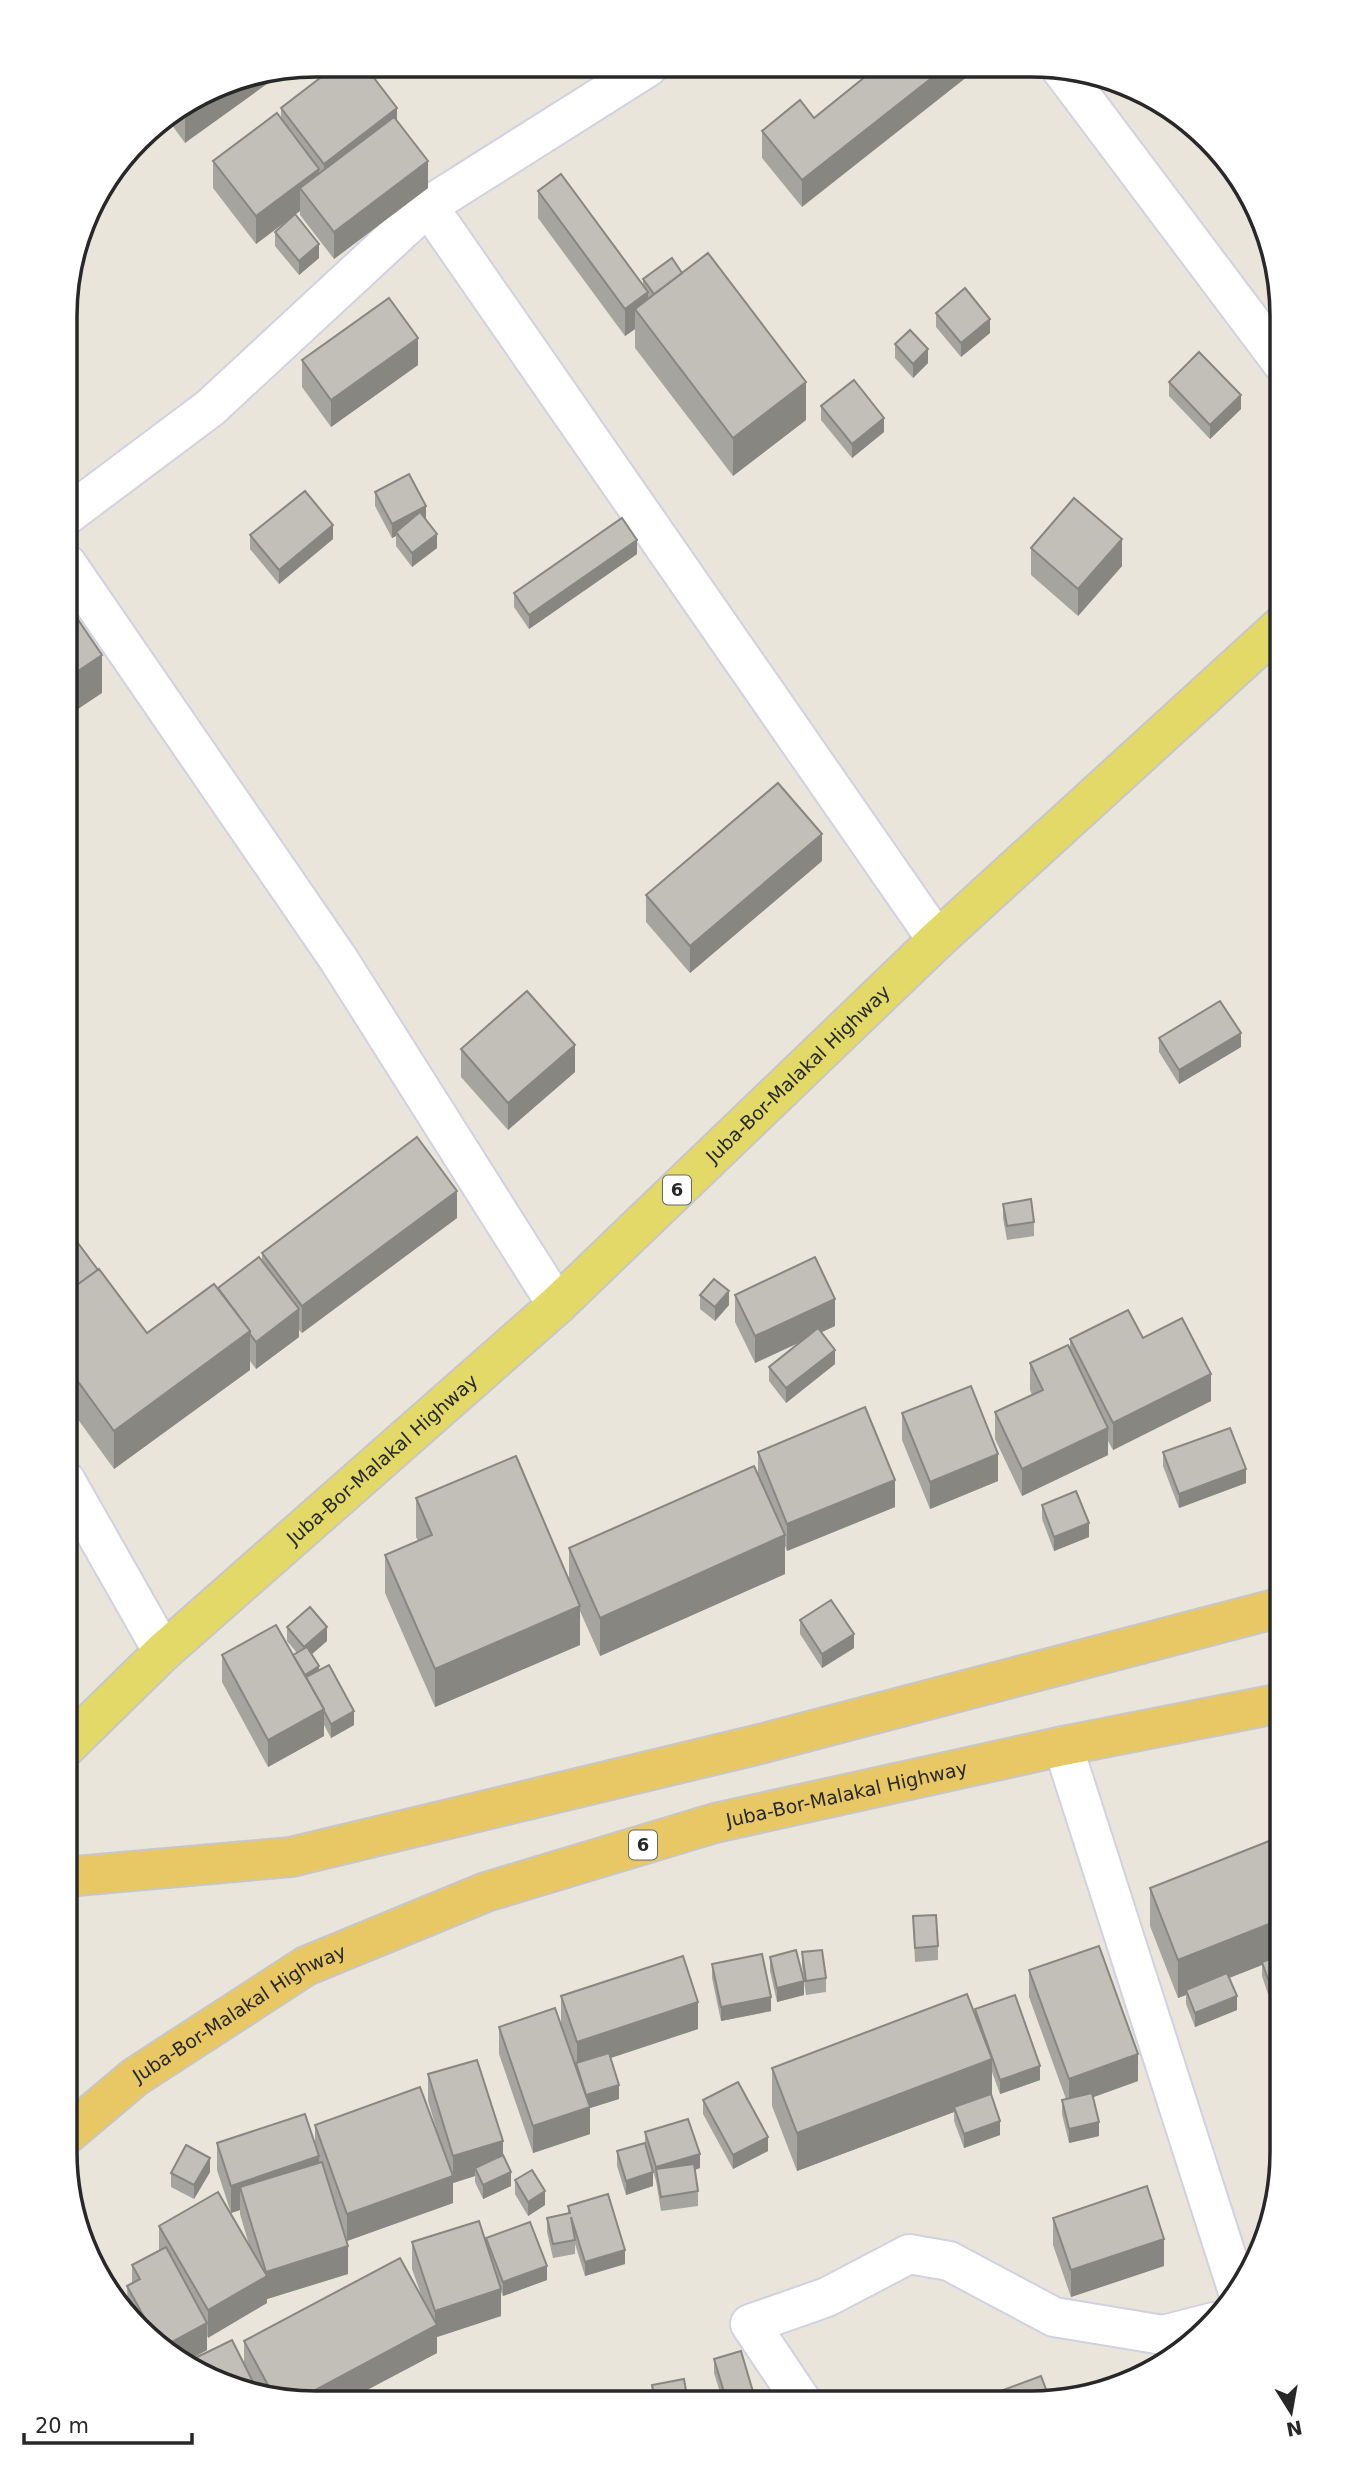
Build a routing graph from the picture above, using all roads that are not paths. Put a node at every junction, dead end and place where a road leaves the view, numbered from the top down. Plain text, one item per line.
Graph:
1 (632, 77) edge
2 (1068, 80) edge
3 (428, 206) junction
4 (1270, 347) edge
5 (77, 508) edge
6 (77, 580) edge
7 (1270, 636) edge
8 (937, 940) junction
9 (557, 1306) junction
10 (77, 1503) edge
11 (1269, 1610) edge
12 (163, 1652) junction
13 (1269, 1706) edge
14 (77, 1736) edge
15 (1063, 1746) junction
16 (77, 1876) edge
17 (77, 2126) edge
18 (1234, 2279) edge
19 (1193, 2327) edge
20 (795, 2391) edge

1 - 3 street
2 - 4 street
3 - 5 street
3 - 8 street
6 - 9 street
7 - 8 main road, Juba-Bor-Malakal Highway / 6
8 - 9 main road, Juba-Bor-Malakal Highway / 6
9 - 12 main road, Juba-Bor-Malakal Highway / 6
10 - 12 street
11 - 16 highway
12 - 14 main road, Juba-Bor-Malakal Highway / 6
13 - 15 highway, Juba-Bor-Malakal Highway / 6
15 - 17 highway, Juba-Bor-Malakal Highway / 6
15 - 18 street
19 - 20 street

